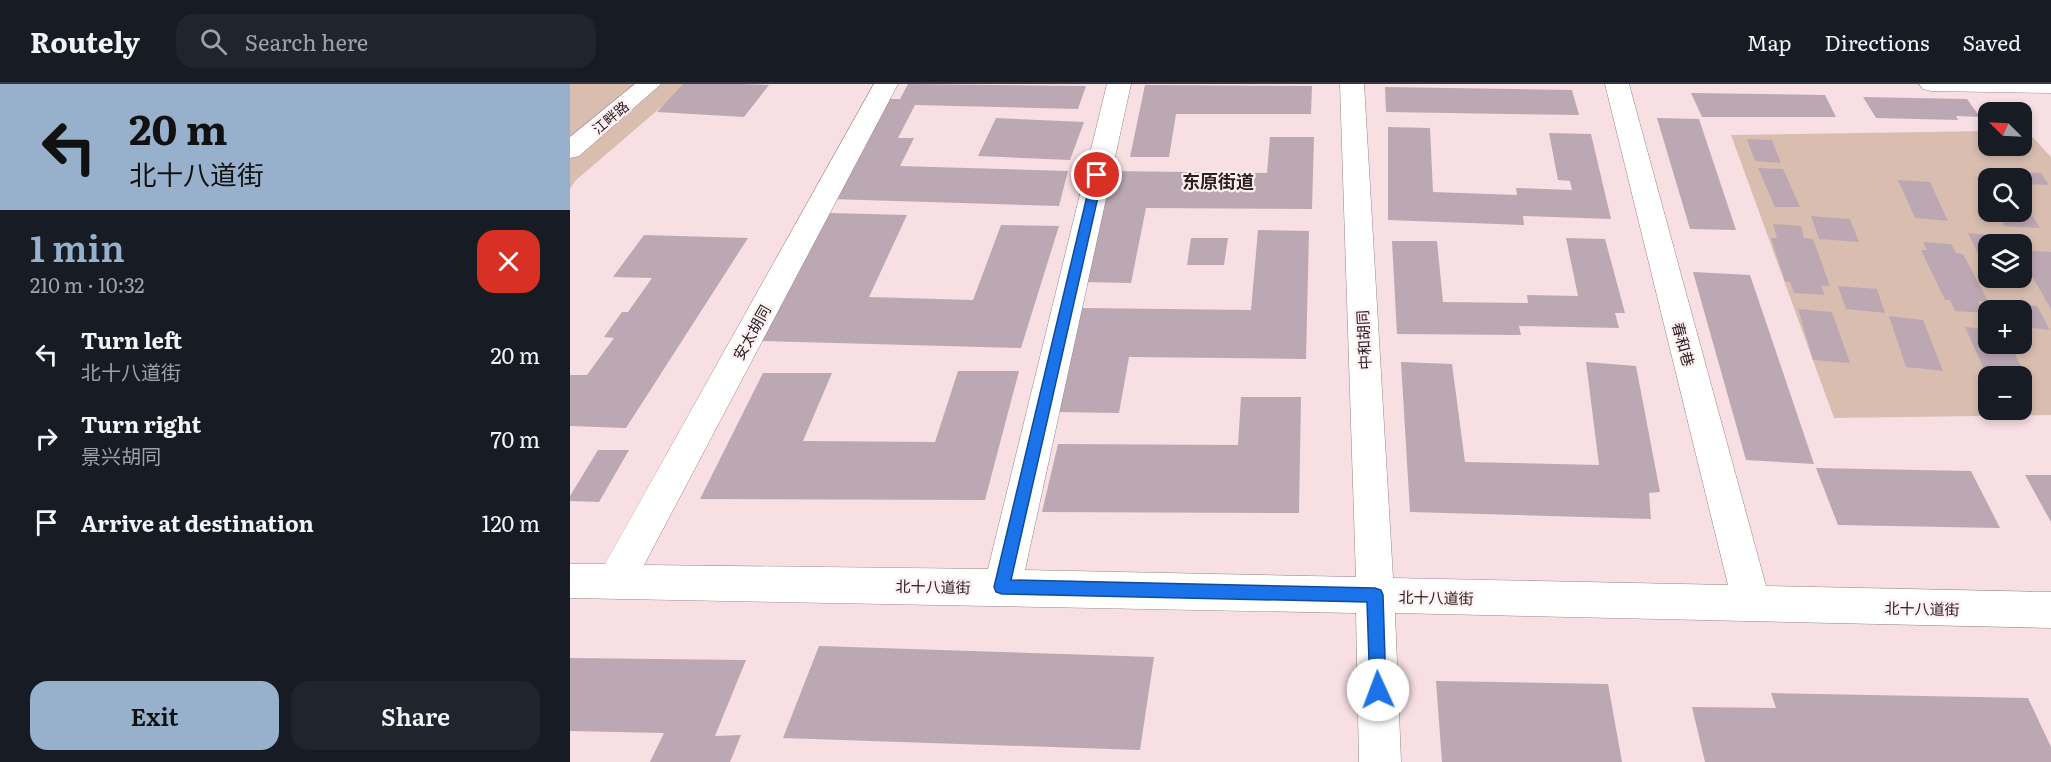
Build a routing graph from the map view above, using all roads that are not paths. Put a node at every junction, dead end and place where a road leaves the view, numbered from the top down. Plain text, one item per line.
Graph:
1 (649, 84) edge
2 (886, 84) edge
3 (1119, 84) edge
4 (1352, 84) edge
5 (1617, 84) edge
6 (1931, 84) edge
7 (2051, 86) edge
8 (570, 150) edge
9 (616, 580) junction
10 (570, 581) edge
11 (1002, 587) junction
12 (1375, 595) junction
13 (1752, 604) junction
14 (2051, 610) edge
15 (1380, 762) edge

1 - 8 street, 江畔路
2 - 9 street, 安太胡同
3 - 11 street
4 - 12 street, 中和胡同
5 - 13 street, 春和巷
6 - 7 street
9 - 10 street, 北十八道街
9 - 11 street, 北十八道街
11 - 12 street, 北十八道街
12 - 13 street, 北十八道街
12 - 15 street, 中和胡同
13 - 14 street, 北十八道街

